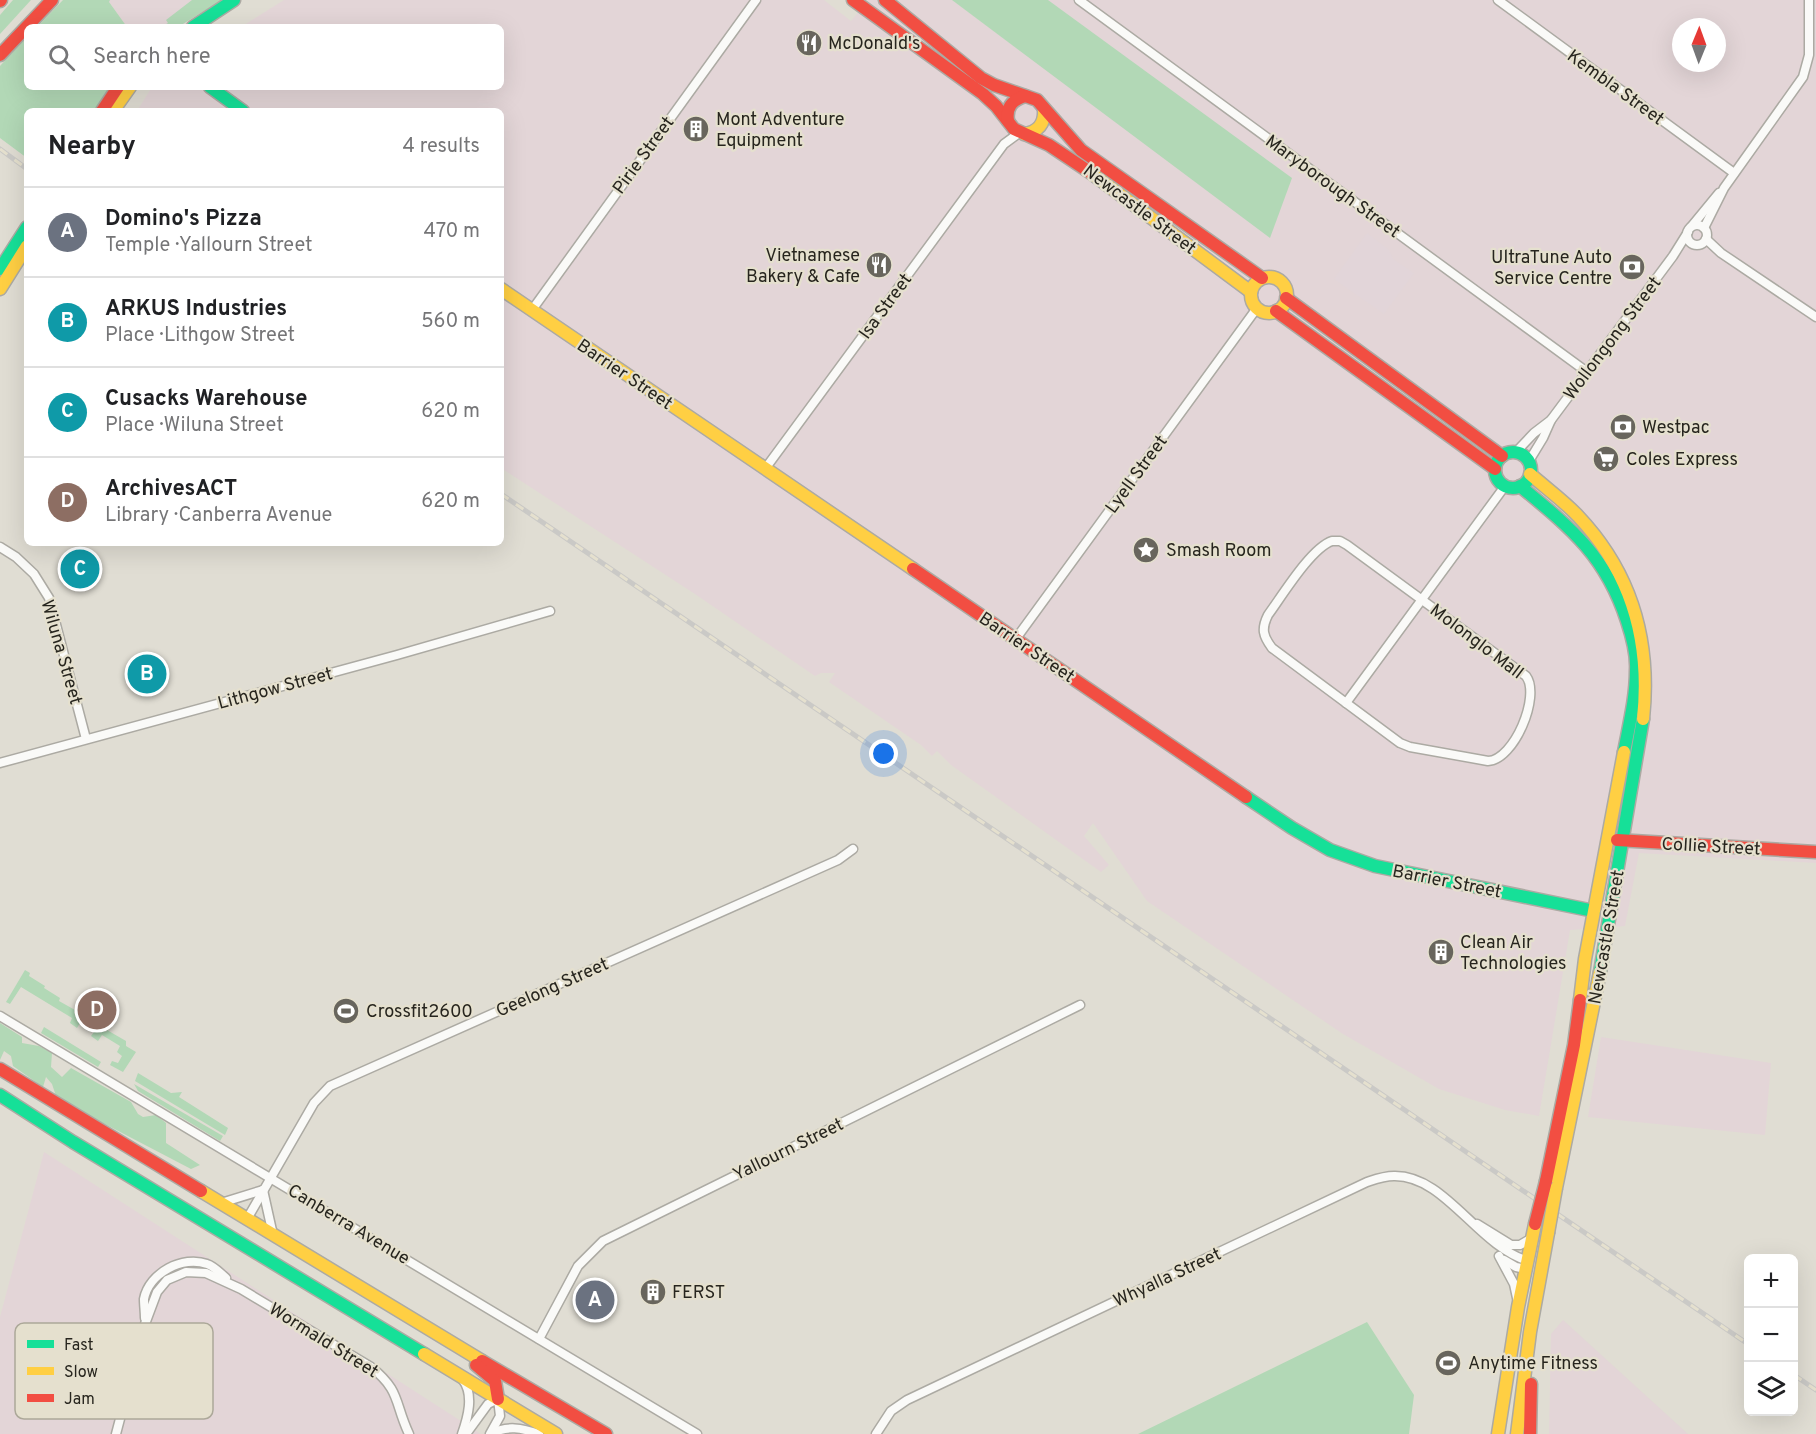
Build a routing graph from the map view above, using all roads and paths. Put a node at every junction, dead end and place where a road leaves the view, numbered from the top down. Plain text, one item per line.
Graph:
1 (41, 0) edge
2 (52, 0) edge
3 (234, 0) edge
4 (756, 0) edge
5 (853, 0) edge
6 (885, 0) edge
7 (1079, 0) edge
8 (1498, 0) edge
9 (1809, 0) edge
10 (29, 24) edge
11 (198, 24) edge
12 (24, 30) edge
13 (0, 44) edge
14 (0, 55) edge
15 (126, 90) edge
16 (214, 91) edge
17 (1024, 96) junction
18 (105, 108) edge
19 (115, 108) edge
20 (239, 108) edge
21 (1044, 110) junction
22 (1008, 122) junction
23 (1022, 133) junction
24 (1004, 144) junction
25 (1734, 173) junction
26 (1724, 188) junction
27 (1704, 228) junction
28 (1689, 230) junction
29 (24, 232) edge
30 (1700, 242) junction
31 (24, 251) edge
32 (1673, 256) junction
33 (0, 269) edge
34 (1262, 278) junction
35 (0, 289) edge
36 (504, 291) edge
37 (1251, 292) junction
38 (1286, 298) junction
39 (1257, 308) junction
40 (531, 310) junction
41 (1276, 311) junction
42 (1816, 317) edge
43 (1587, 372) junction
44 (1551, 420) junction
45 (1516, 452) junction
46 (1502, 456) junction
47 (1529, 468) junction
48 (765, 469) junction
49 (1495, 469) junction
50 (1505, 486) junction
51 (1520, 486) junction
52 (0, 546) edge
53 (1422, 600) junction
54 (550, 611) dead end
55 (1016, 640) junction
56 (1346, 703) junction
57 (86, 739) junction
58 (0, 763) edge
59 (1606, 840) junction
60 (1623, 841) junction
61 (853, 849) dead end
62 (1816, 852) edge
63 (1619, 866) junction
64 (1594, 910) junction
65 (1597, 994) junction
66 (1080, 1005) dead end
67 (0, 1016) edge
68 (0, 1069) edge
69 (6, 1076) edge
70 (0, 1095) edge
71 (271, 1177) junction
72 (1551, 1184) junction
73 (263, 1190) junction
74 (220, 1203) junction
75 (1466, 1218) junction
76 (247, 1219) junction
77 (213, 1227) junction
78 (273, 1235) junction
79 (1487, 1238) junction
80 (1532, 1238) junction
81 (1499, 1256) junction
82 (262, 1257) junction
83 (1527, 1265) junction
84 (1540, 1268) junction
85 (1518, 1307) junction
86 (145, 1323) edge
87 (434, 1331) junction
88 (1530, 1332) junction
89 (539, 1339) junction
90 (448, 1369) junction
91 (541, 1395) junction
92 (498, 1399) junction
93 (120, 1419) edge
94 (116, 1434) edge
95 (409, 1434) edge
96 (464, 1434) edge
97 (490, 1434) edge
98 (539, 1434) edge
99 (556, 1434) edge
100 (606, 1434) edge
101 (697, 1434) edge
102 (876, 1434) edge
103 (1498, 1434) edge
104 (1517, 1434) edge
105 (1530, 1434) edge

1 - 13 main road
2 - 10 main road
3 - 11 main road
4 - 40 street, Pirie Street
5 - 22 main road, Newcastle Street
6 - 17 main road, Newcastle Street
7 - 43 street, Maryborough Street
8 - 25 street, Kembla Street
9 - 25 street, Wollongong Street
12 - 14 main road
15 - 18 main road
15 - 19 main road
16 - 20 main road
17 - 21 main road, Newcastle Street
17 - 22 main road
21 - 23 main road
21 - 34 main road, Newcastle Street
22 - 23 main road, Newcastle Street
22 - 24 street, Isa Street
23 - 24 street, Isa Street
23 - 37 main road, Newcastle Street
24 - 48 street, Isa Street
25 - 26 street, Wollongong Street
26 - 27 street, Wollongong Street
26 - 28 street, Wollongong Street
27 - 28 street
27 - 30 street
28 - 30 street
28 - 32 street, Wollongong Street
29 - 33 main road
30 - 32 street, Wollongong Street
30 - 42 street
31 - 35 main road
32 - 43 street, Wollongong Street
34 - 37 main road
34 - 38 main road
36 - 40 main road, Barrier Street
37 - 39 main road
38 - 41 main road
38 - 46 main road
39 - 41 main road
39 - 55 street, Lyell Street
40 - 48 main road, Barrier Street
41 - 49 main road
43 - 44 street, Wollongong Street
44 - 45 street, Wollongong Street
44 - 47 street, Wollongong Street
45 - 46 main road
45 - 47 main road
46 - 49 main road
47 - 51 main road
47 - 60 main road, Newcastle Street
48 - 55 main road, Barrier Street
49 - 50 main road
50 - 51 main road
50 - 53 street, Molonglo Mall
51 - 59 main road, Newcastle Street
52 - 57 street, Wiluna Street
53 - 56 street, Molonglo Mall
53 - 56 street, Molonglo Mall
53 - 56 street, Molonglo Mall
54 - 57 street, Lithgow Street
55 - 64 main road, Barrier Street
57 - 58 street, Lithgow Street
59 - 60 main road, Collie Street
59 - 64 main road, Newcastle Street
60 - 62 main road, Collie Street
60 - 63 main road, Newcastle Street
61 - 71 street, Geelong Street
63 - 64 main road
63 - 65 main road, Newcastle Street
64 - 65 main road
64 - 72 main road, Newcastle Street
65 - 72 main road, Newcastle Street
66 - 89 street, Yallourn Street
67 - 71 street, Canberra Avenue
68 - 69 main road
69 - 74 main road
70 - 77 main road
71 - 73 street, Geelong Street
71 - 89 street, Canberra Avenue
72 - 80 main road, Newcastle Street, bridge
72 - 84 main road, Newcastle Street, bridge
73 - 74 street
73 - 76 street, Geelong Street
73 - 78 street, Canberra Avenue
74 - 76 main road
75 - 79 street, Whyalla Street
75 - 80 street, Whyalla Street
75 - 102 street, Whyalla Street
76 - 77 main road
76 - 78 main road
76 - 82 main road
77 - 82 main road
78 - 87 main road
79 - 81 street, Whyalla Street
79 - 83 street, Whyalla Street
80 - 83 main road, Newcastle Street
81 - 83 street, Whyalla Street
81 - 85 street, Whyalla Street
82 - 90 main road
83 - 84 main road, Whyalla Street
83 - 85 main road, Newcastle Street
84 - 88 main road, Newcastle Street
85 - 103 main road, Newcastle Street
86 - 95 street, Wormald Street
87 - 91 main road
87 - 92 main road
88 - 104 main road, Newcastle Street
88 - 105 main road
89 - 101 street, Canberra Avenue
90 - 92 main road
90 - 96 street
91 - 92 main road
91 - 100 main road
92 - 96 street
92 - 97 street
92 - 99 main road
93 - 94 street, Wormald Street
97 - 98 street

